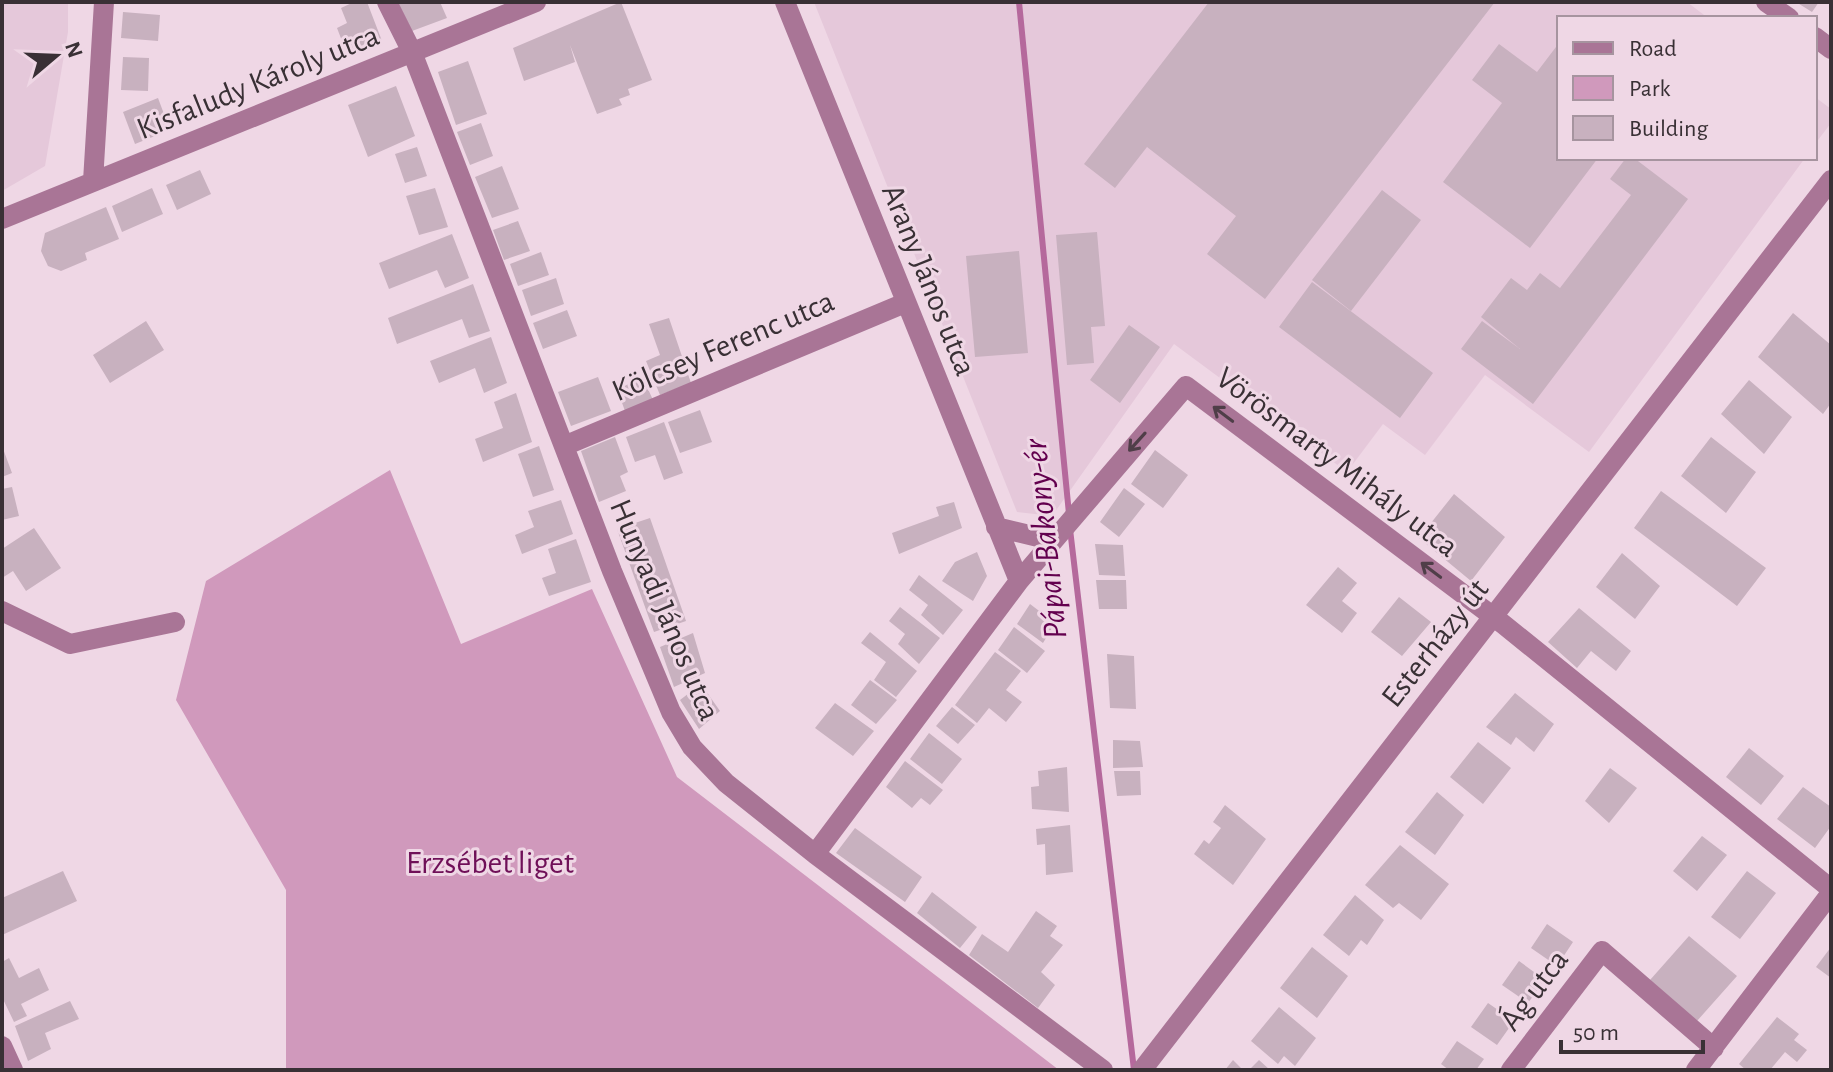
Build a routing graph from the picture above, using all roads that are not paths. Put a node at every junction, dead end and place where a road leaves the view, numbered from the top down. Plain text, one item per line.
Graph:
1 (104, 2) edge
2 (387, 2) edge
3 (536, 2) edge
4 (785, 2) edge
5 (1766, 2) edge
6 (1786, 16) edge
7 (412, 52) junction
8 (1831, 180) edge
9 (93, 181) junction
10 (2, 219) edge
11 (905, 303) junction
12 (564, 446) junction
13 (996, 527) junction
14 (1057, 535) junction
15 (1019, 581) junction
16 (2, 611) edge
17 (1493, 617) junction
18 (175, 622) dead end
19 (815, 854) junction
20 (1831, 891) edge
21 (2, 1046) edge
22 (1714, 1048) junction
23 (13, 1070) edge
24 (1103, 1070) edge
25 (1142, 1070) edge
26 (1511, 1070) edge
27 (1696, 1070) edge

1 - 9 street
2 - 7 street, Hunyadi János utca
3 - 7 street, Kisfaludy Károly utca
4 - 11 street, Arany János utca
5 - 6 street
7 - 9 street, Kisfaludy Károly utca
7 - 12 street, Hunyadi János utca
8 - 17 street, Esterházy út
9 - 10 street, Kisfaludy Károly utca
11 - 12 street, Kölcsey Ferenc utca
11 - 13 street, Arany János utca
12 - 19 street, Hunyadi János utca
13 - 14 street
13 - 15 street, Arany János utca
14 - 15 street
17 -> 14 street, Vörösmarty Mihály utca
15 - 19 street
16 - 18 street
17 - 20 street, Vörösmarty Mihály utca
17 - 25 street, Esterházy út
19 - 24 street, Hunyadi János utca
20 - 22 street
21 - 23 street
22 - 26 street, Ág utca
22 - 27 street

